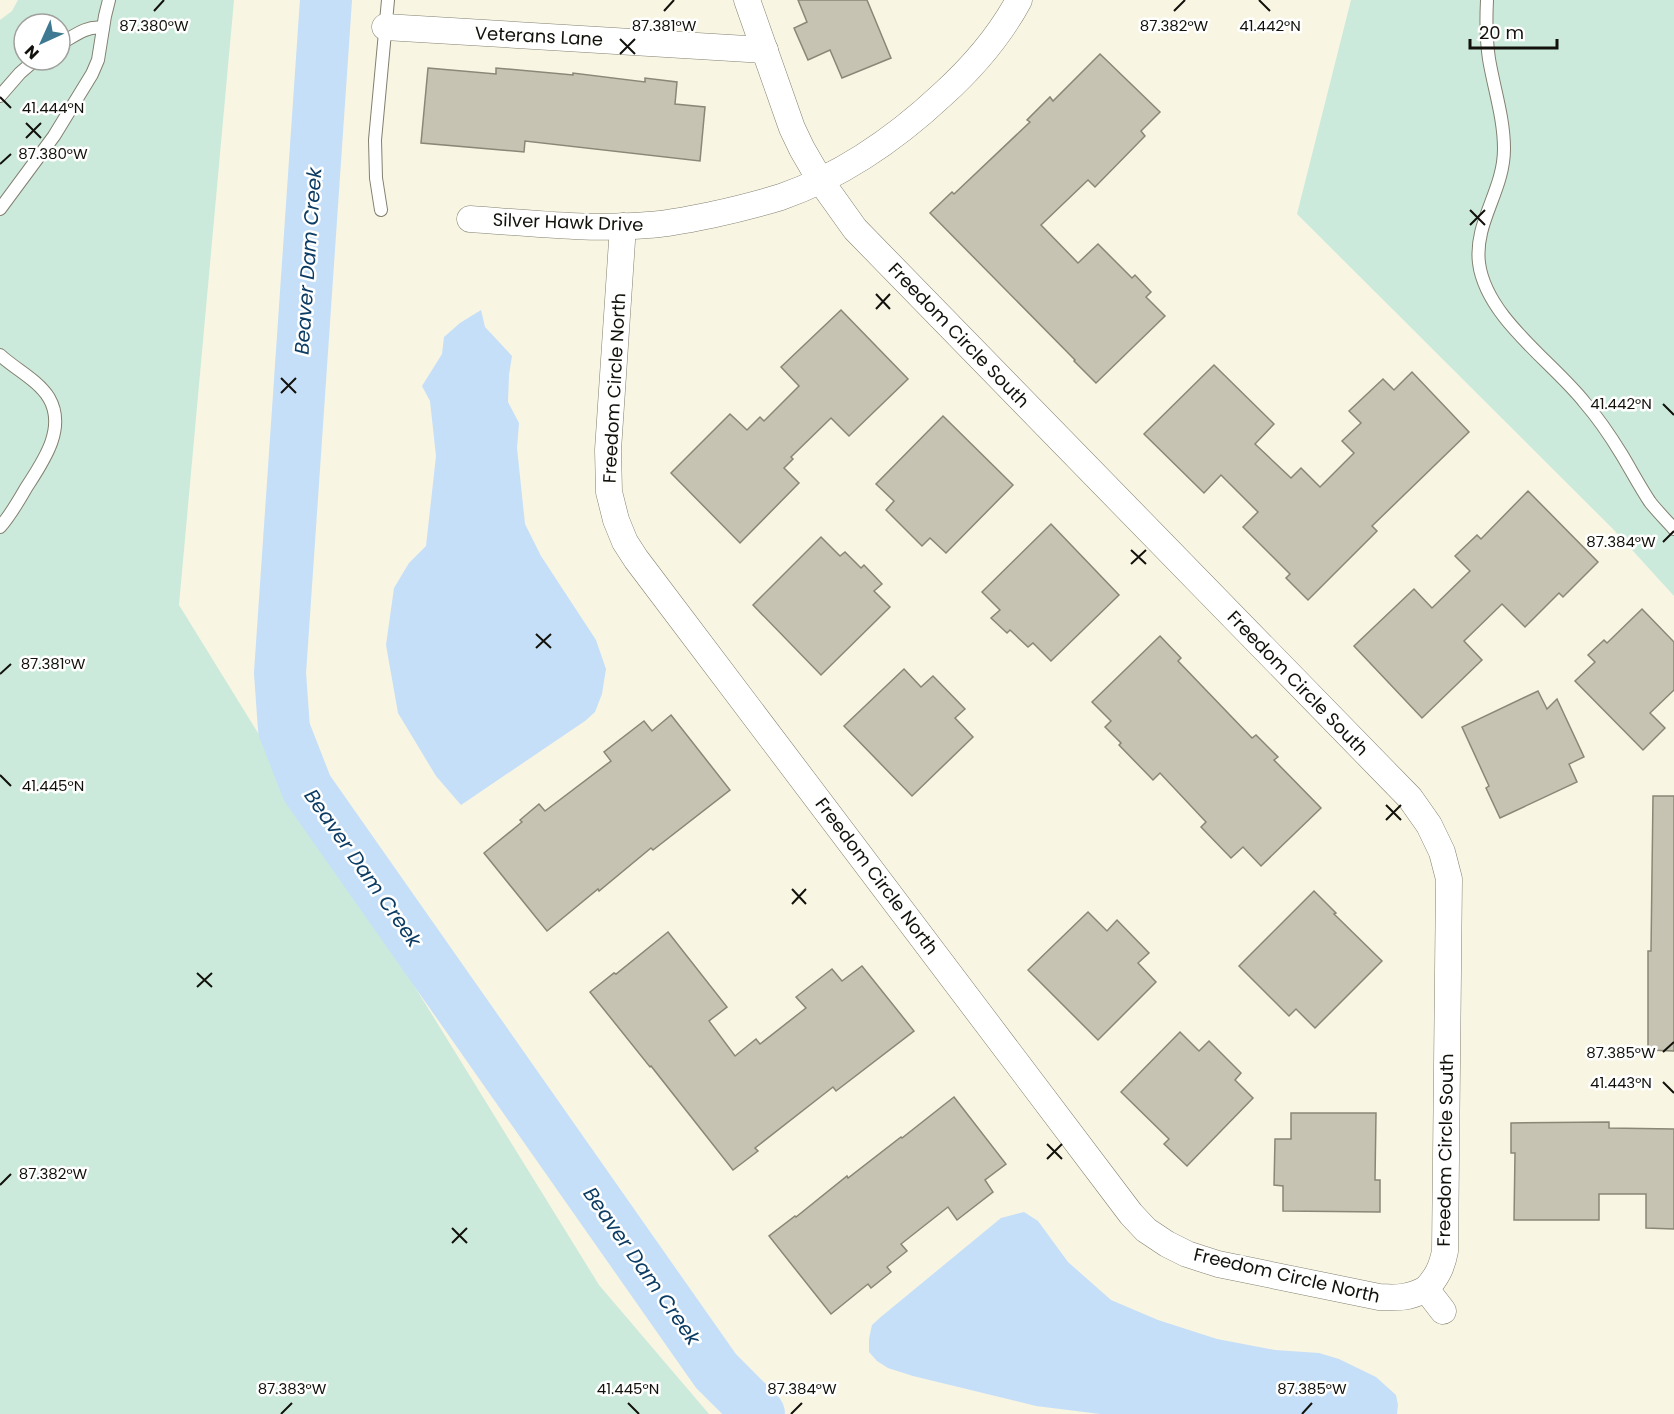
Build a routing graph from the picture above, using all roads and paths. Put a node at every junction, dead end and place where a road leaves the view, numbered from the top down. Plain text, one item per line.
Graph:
1 (109, 0) edge
2 (388, 0) edge
3 (747, 0) edge
4 (1019, 0) edge
5 (1487, 0) edge
6 (386, 27) junction
7 (103, 28) junction
8 (72, 37) edge
9 (765, 50) junction
10 (21, 72) edge
11 (0, 96) edge
12 (820, 180) junction
13 (0, 209) edge
14 (381, 210) dead end
15 (470, 219) dead end
16 (623, 226) junction
17 (0, 355) edge
18 (0, 527) edge
19 (1674, 529) edge
20 (1426, 1289) junction
21 (1443, 1311) dead end

1 - 7 lane
2 - 6 lane
3 - 9 street
4 - 12 street, Silver Hawk Drive
5 - 19 lane
6 - 9 street, Veterans Lane
6 - 14 lane
7 - 8 lane
7 - 13 lane
9 - 12 street
10 - 11 lane
12 - 16 street, Silver Hawk Drive
12 - 20 street, Freedom Circle South
15 - 16 street, Silver Hawk Drive
16 - 20 street, Freedom Circle North
17 - 18 lane
20 - 21 street

